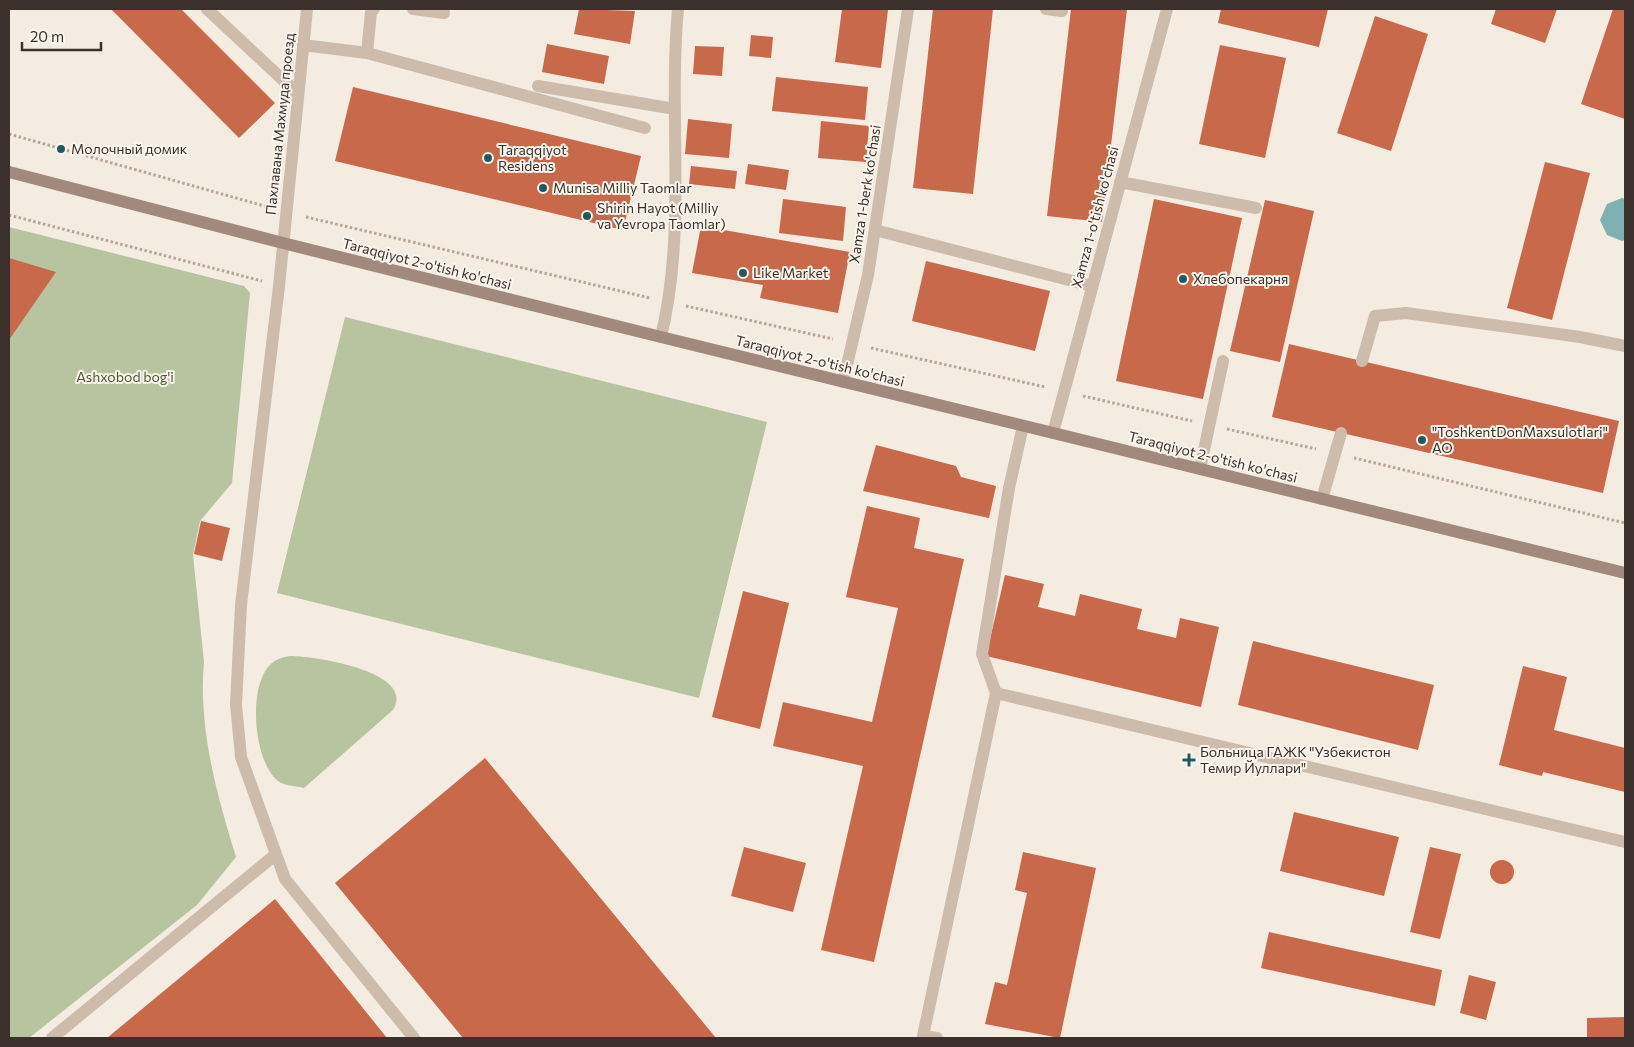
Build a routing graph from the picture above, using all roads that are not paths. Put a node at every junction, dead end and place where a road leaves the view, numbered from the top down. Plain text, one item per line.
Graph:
1 (207, 9) edge
2 (307, 9) edge
3 (374, 9) edge
4 (413, 9) edge
5 (678, 9) edge
6 (908, 9) edge
7 (1046, 9) edge
8 (1062, 9) edge
9 (1167, 9) edge
10 (444, 13) dead end
11 (303, 45) junction
12 (367, 53) junction
13 (538, 86) dead end
14 (298, 94) junction
15 (675, 109) junction
16 (645, 128) dead end
17 (9, 172) edge
18 (1120, 182) junction
19 (1256, 208) dead end
20 (875, 230) junction
21 (283, 243) junction
22 (1092, 286) junction
23 (661, 337) junction
24 (1625, 346) edge
25 (1223, 360) dead end
26 (1362, 361) dead end
27 (843, 382) junction
28 (1023, 426) junction
29 (1053, 433) junction
30 (1341, 433) dead end
31 (1200, 469) junction
32 (1322, 499) junction
33 (1625, 573) edge
34 (996, 693) junction
35 (1625, 842) edge
36 (275, 855) junction
37 (52, 1038) edge
38 (414, 1038) edge
39 (937, 1038) edge

1 - 14 lane
2 - 11 lane, Пахлавана Махмуда проезд
3 - 12 lane
4 - 10 lane
5 - 15 lane
6 - 20 lane, Xamza 1-berk ko'chasi
7 - 8 lane
9 - 18 lane, Xamza 1-o'tish ko'chasi
11 - 12 lane
11 - 14 lane, Пахлавана Махмуда проезд
12 - 16 lane
13 - 15 lane
14 - 21 lane, Пахлавана Махмуда проезд
15 - 23 lane
17 - 21 main road, Taraqqiyot 2-o'tish ko'chasi
18 - 19 lane
18 - 22 lane, Xamza 1-o'tish ko'chasi
20 - 22 lane
20 - 27 lane, Xamza 1-berk ko'chasi
21 - 23 main road, Taraqqiyot 2-o'tish ko'chasi
21 - 36 lane, Пахлавана Махмуда проезд
22 - 29 lane, Xamza 1-o'tish ko'chasi
23 - 27 main road, Taraqqiyot 2-o'tish ko'chasi
24 - 26 lane
25 - 31 lane
27 - 28 main road, Taraqqiyot 2-o'tish ko'chasi
28 - 29 main road, Taraqqiyot 2-o'tish ko'chasi
28 - 34 lane
29 - 31 main road, Taraqqiyot 2-o'tish ko'chasi
30 - 32 lane
31 - 32 main road, Taraqqiyot 2-o'tish ko'chasi
32 - 33 main road, Taraqqiyot 2-o'tish ko'chasi
34 - 35 lane
34 - 39 lane
36 - 37 lane
36 - 38 lane, Пахлавана Махмуда проезд

